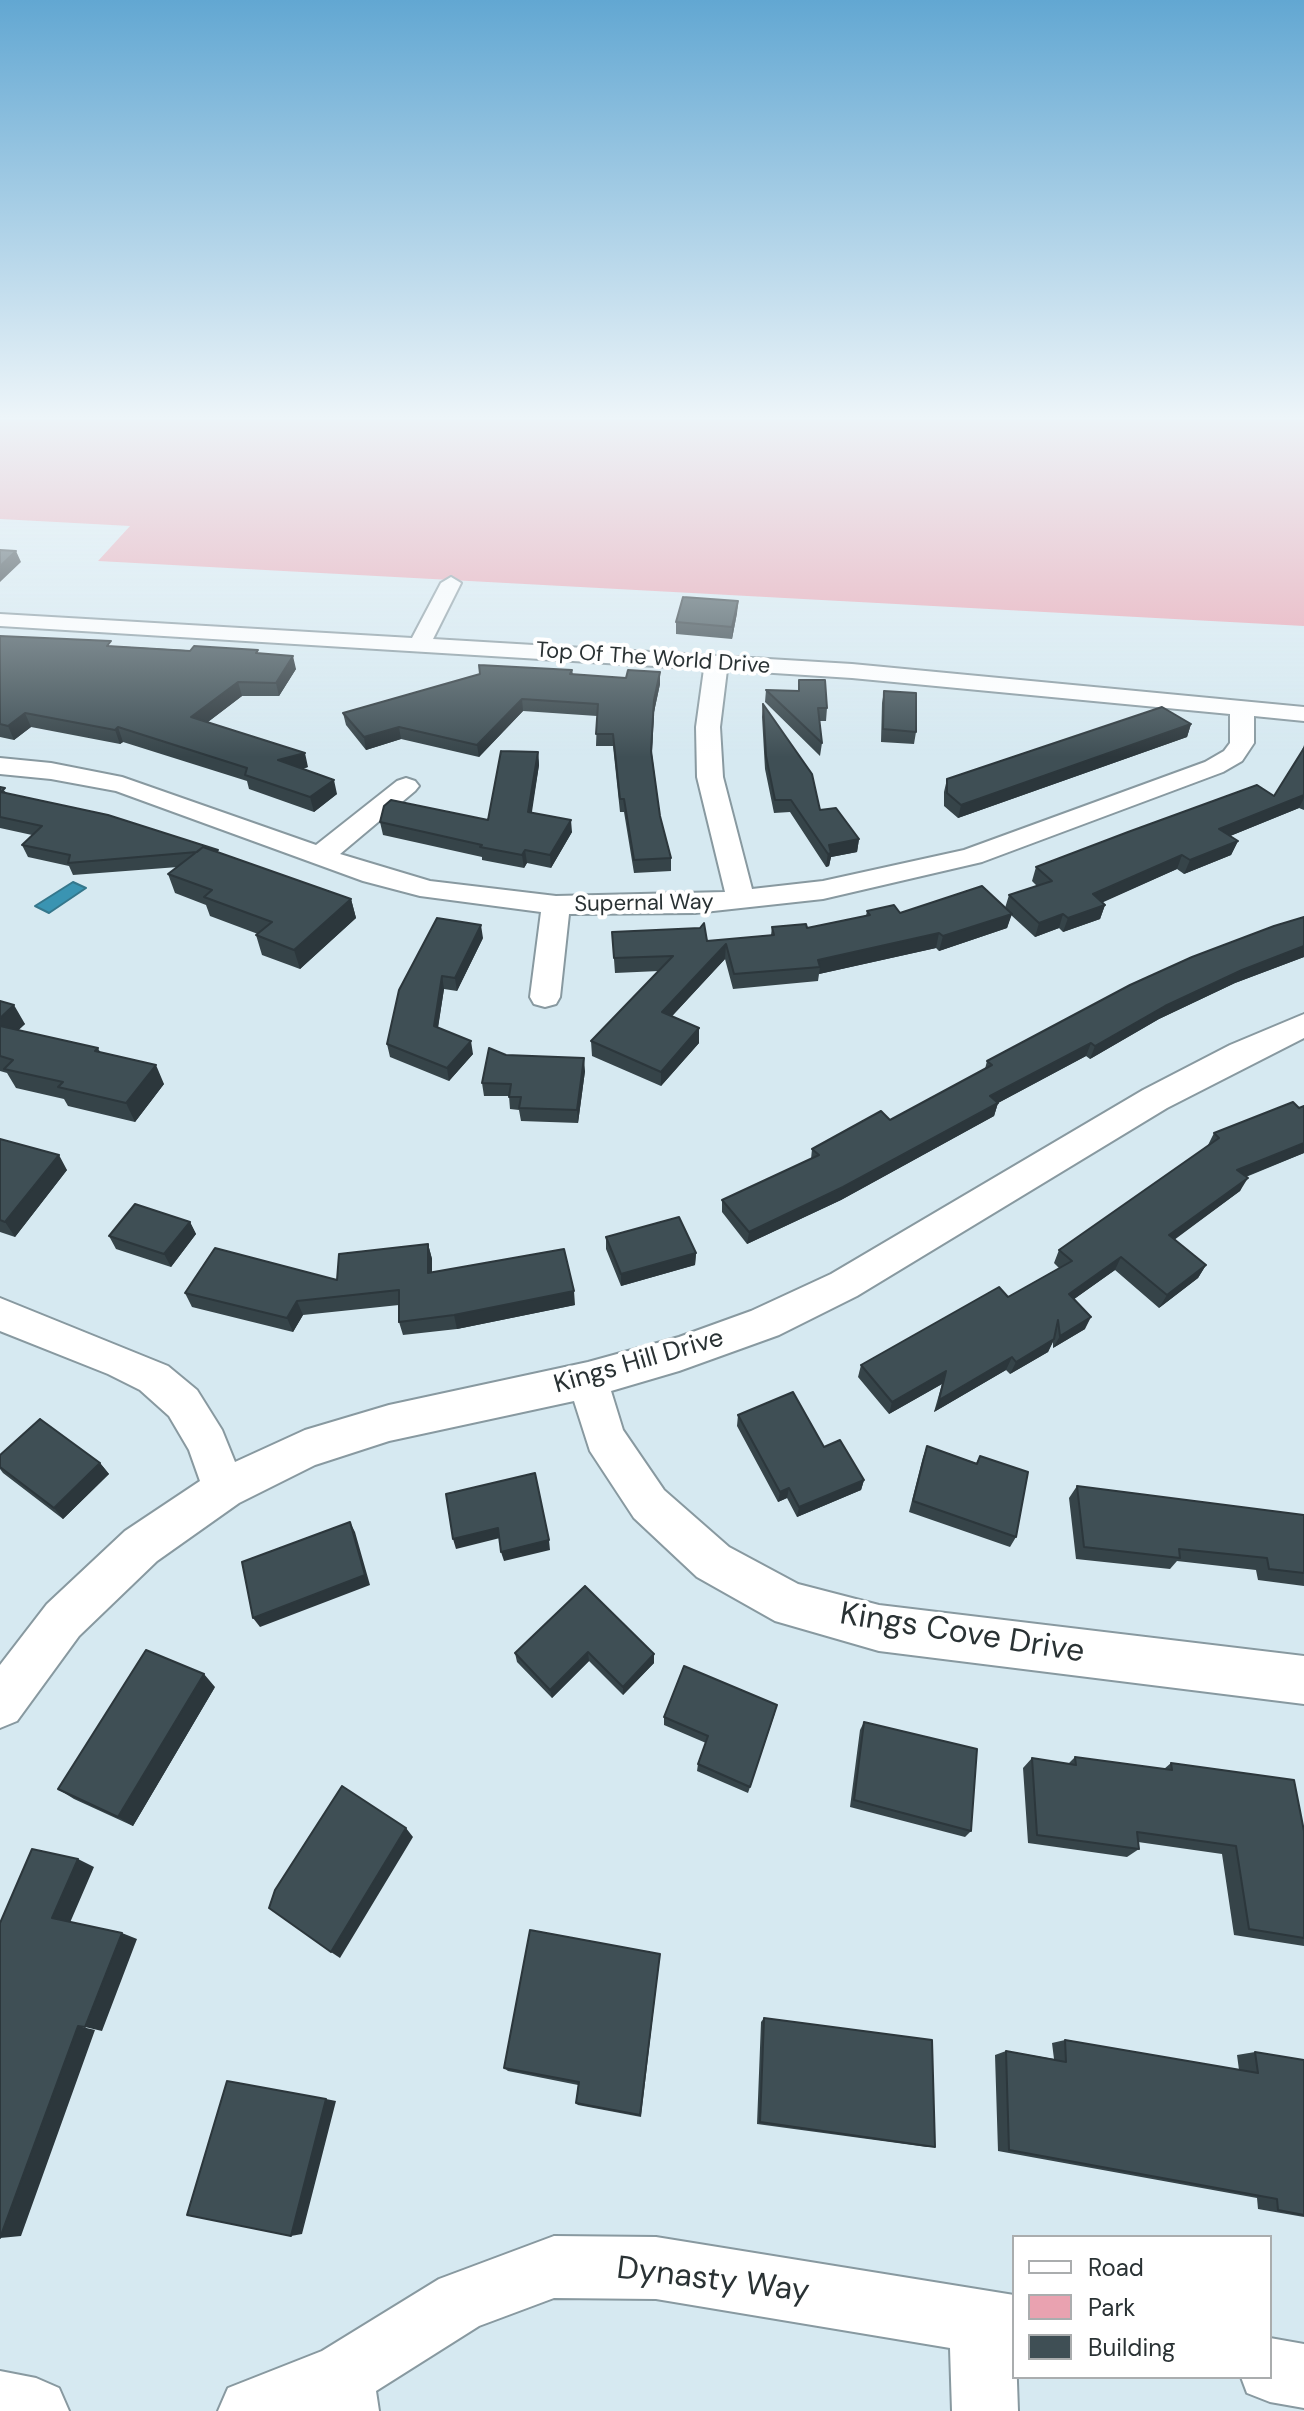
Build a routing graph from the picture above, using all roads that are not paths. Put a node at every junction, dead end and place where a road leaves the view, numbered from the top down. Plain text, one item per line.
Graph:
1 (451, 583) dead end
2 (0, 620) edge
3 (419, 645) junction
4 (716, 663) junction
5 (1242, 708) junction
6 (1304, 714) edge
7 (0, 766) edge
8 (406, 786) dead end
9 (320, 856) junction
10 (741, 900) junction
11 (556, 905) junction
12 (545, 997) dead end
13 (1304, 1025) edge
14 (0, 1314) edge
15 (588, 1380) junction
16 (224, 1489) junction
17 (1304, 1680) edge
18 (0, 1704) edge
19 (998, 2324) edge
20 (1272, 2370) edge
21 (1304, 2376) edge
22 (344, 2393) edge
23 (0, 2404) edge
24 (36, 2411) edge
25 (251, 2411) edge
26 (985, 2411) edge

1 - 3 street
2 - 3 street, Top Of The World Drive
3 - 4 street, Top Of The World Drive
4 - 5 street, Top Of The World Drive
4 - 10 street
5 - 6 street, Top Of The World Drive
5 - 10 street, Supernal Way
7 - 9 street, Supernal Way
8 - 9 street
9 - 11 street, Supernal Way
10 - 11 street, Supernal Way
11 - 12 street
13 - 15 street, Kings Hill Drive
14 - 16 street
15 - 16 street, Kings Hill Drive
15 - 17 street, Kings Cove Drive
16 - 18 street, Kings Hill Drive
19 - 22 street, Dynasty Way
19 - 26 street
20 - 21 street
22 - 25 street, Dynasty Way
23 - 24 street

